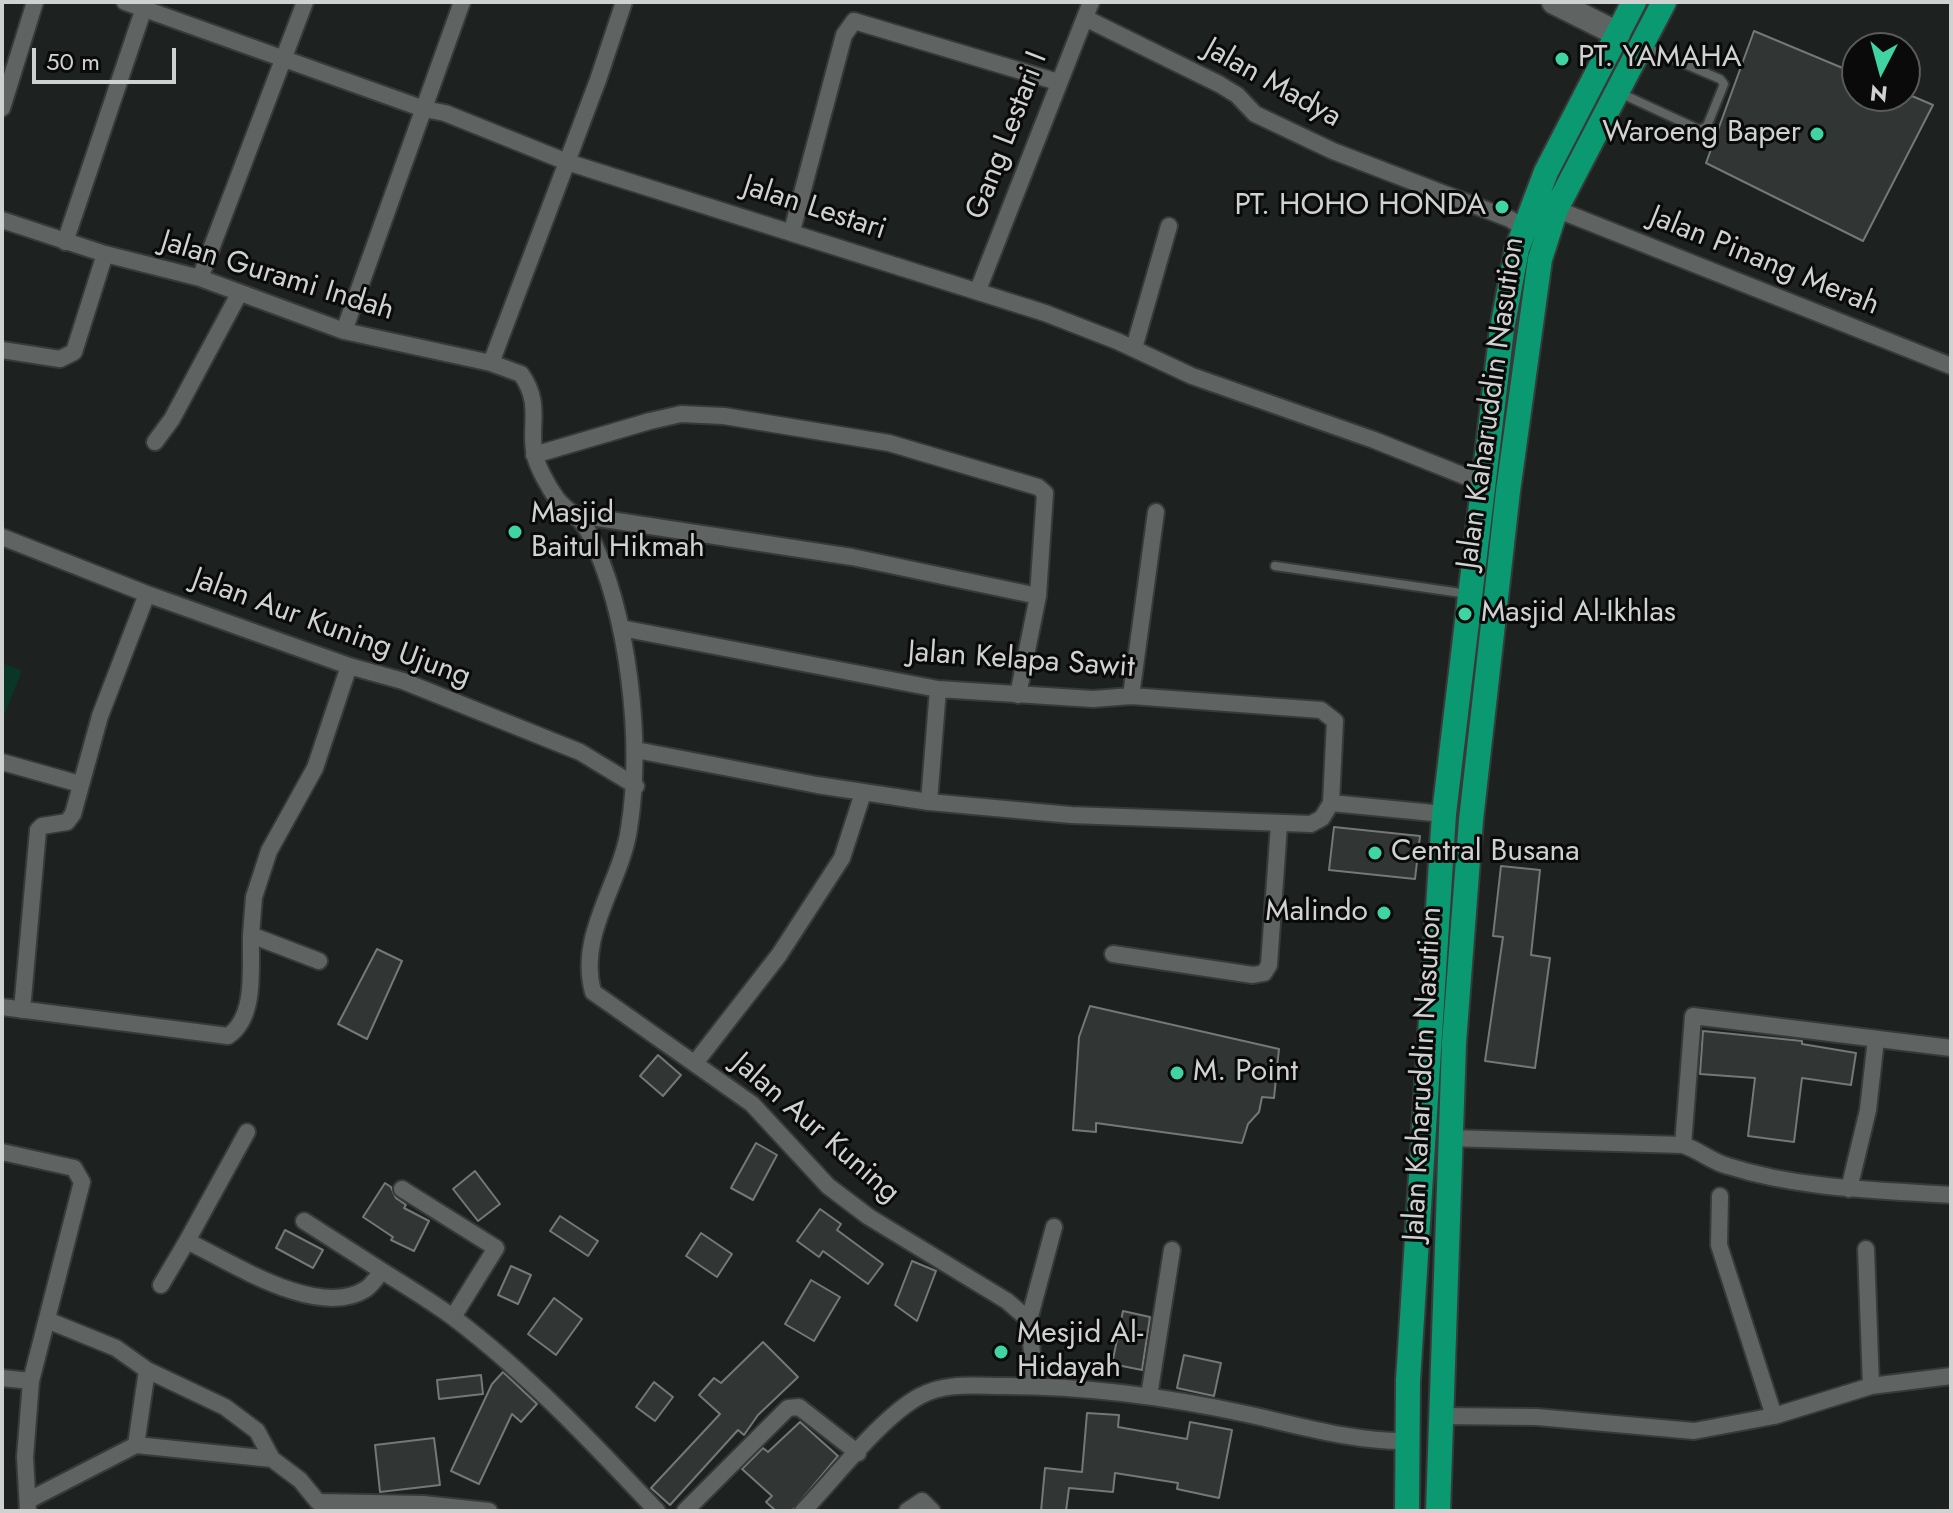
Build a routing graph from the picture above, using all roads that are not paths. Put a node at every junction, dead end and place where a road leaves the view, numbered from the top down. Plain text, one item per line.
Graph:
1 (35, 2) edge
2 (125, 2) edge
3 (305, 2) edge
4 (462, 2) edge
5 (624, 2) edge
6 (1554, 2) edge
7 (1634, 2) edge
8 (1664, 2) edge
9 (144, 5) edge
10 (1088, 10) edge
11 (1618, 34) junction
12 (1640, 45) junction
13 (283, 57) junction
14 (1058, 82) junction
15 (1616, 92) junction
16 (2, 108) edge
17 (424, 109) junction
18 (567, 162) junction
19 (1556, 209) junction
20 (2, 220) edge
21 (1169, 226) dead end
22 (1524, 228) junction
23 (792, 231) junction
24 (65, 242) junction
25 (105, 254) junction
26 (200, 278) junction
27 (978, 290) junction
28 (239, 294) junction
29 (344, 331) junction
30 (1134, 348) junction
31 (2, 350) edge
32 (491, 363) junction
33 (1951, 366) edge
34 (155, 442) dead end
35 (534, 455) junction
36 (1482, 483) junction
37 (1156, 512) dead end
38 (578, 515) junction
39 (2, 537) edge
40 (1275, 566) dead end
41 (147, 594) junction
42 (1469, 594) junction
43 (1038, 596) junction
44 (621, 628) junction
45 (349, 666) junction
46 (938, 689) junction
47 (1018, 695) junction
48 (1131, 696) junction
49 (636, 750) junction
50 (2, 762) edge
51 (80, 784) junction
52 (636, 786) junction
53 (863, 793) junction
54 (929, 802) junction
55 (1331, 803) junction
56 (1444, 814) junction
57 (1279, 825) junction
58 (251, 935) junction
59 (1113, 954) dead end
60 (319, 961) dead end
61 (1446, 978) junction
62 (2, 1007) edge
63 (22, 1010) junction
64 (1876, 1039) junction
65 (1951, 1048) edge
66 (695, 1063) junction
67 (247, 1132) dead end
68 (1449, 1138) junction
69 (1683, 1145) junction
70 (2, 1152) edge
71 (402, 1189) dead end
72 (1849, 1189) junction
73 (1951, 1195) edge
74 (1720, 1196) dead end
75 (304, 1221) dead end
76 (1054, 1227) dead end
77 (187, 1241) junction
78 (1866, 1249) dead end
79 (1172, 1250) dead end
80 (382, 1271) junction
81 (161, 1285) dead end
82 (453, 1317) junction
83 (47, 1320) junction
84 (1029, 1320) junction
85 (147, 1370) junction
86 (1951, 1376) edge
87 (2, 1378) edge
88 (31, 1381) junction
89 (1035, 1386) junction
90 (1871, 1386) junction
91 (1149, 1396) junction
92 (1441, 1416) junction
93 (1774, 1416) junction
94 (1407, 1441) junction
95 (136, 1445) junction
96 (858, 1453) junction
97 (272, 1459) junction
98 (28, 1505) edge
99 (316, 1506) edge
100 (450, 1509) edge
101 (489, 1511) edge
102 (657, 1511) edge
103 (685, 1511) edge
104 (803, 1511) edge
105 (907, 1511) edge
106 (932, 1511) edge
107 (1407, 1511) edge
108 (1438, 1511) edge

1 - 16 street
2 - 9 street, Jalan Lestari
3 - 13 street
4 - 17 street
5 - 18 street
6 - 11 street
7 - 11 highway, Jalan Kaharuddin Nasution
8 - 12 highway, Jalan Kaharuddin Nasution
9 - 13 street, Jalan Lestari
9 - 24 street
10 - 14 street, Gang Lestari I
10 - 22 street, Jalan Madya
11 - 22 highway, Jalan Kaharuddin Nasution
12 - 15 highway, Jalan Kaharuddin Nasution
12 - 15 lane
13 - 17 street, Jalan Lestari
13 - 26 street
14 - 23 street
14 - 27 street, Gang Lestari I
15 - 19 highway, Jalan Kaharuddin Nasution
17 - 18 street, Jalan Lestari
17 - 29 street
18 - 23 street, Jalan Lestari
18 - 32 street
19 - 33 street, Jalan Pinang Merah
19 - 61 highway, Jalan Kaharuddin Nasution
20 - 24 street, Jalan Gurami Indah
21 - 30 street
22 - 36 highway, Jalan Kaharuddin Nasution
23 - 27 street, Jalan Lestari
24 - 25 street, Jalan Gurami Indah
25 - 26 street, Jalan Gurami Indah
25 - 31 street
26 - 28 street, Jalan Gurami Indah
27 - 30 street, Jalan Lestari
28 - 29 street, Jalan Gurami Indah
28 - 34 street
29 - 32 street, Jalan Gurami Indah
30 - 36 street, Jalan Lestari
32 - 35 street, Jalan Gurami Indah
35 - 38 street
35 - 43 street
36 - 42 highway, Jalan Kaharuddin Nasution
37 - 48 street
38 - 43 street
38 - 44 street
39 - 41 street, Jalan Aur Kuning Ujung
40 - 42 lane
41 - 45 street, Jalan Aur Kuning Ujung
41 - 51 street
42 - 56 highway, Jalan Kaharuddin Nasution
43 - 47 street
44 - 46 street, Jalan Kelapa Sawit
44 - 49 street
45 - 52 street, Jalan Aur Kuning Ujung
45 - 58 street
46 - 47 street, Jalan Kelapa Sawit
46 - 54 street
47 - 48 street, Jalan Kelapa Sawit
48 - 55 street, Jalan Kelapa Sawit
49 - 52 street
49 - 53 street
50 - 51 street
51 - 63 street
52 - 66 street, Jalan Aur Kuning
53 - 54 street
53 - 66 street
54 - 57 street
55 - 56 street
55 - 57 street
56 - 61 highway, Jalan Kaharuddin Nasution
57 - 59 street
58 - 60 street
58 - 63 street
61 - 68 highway, Jalan Kaharuddin Nasution
61 - 94 highway, Jalan Kaharuddin Nasution
62 - 63 street
64 - 65 street
64 - 69 street
64 - 72 street
66 - 84 street, Jalan Aur Kuning
67 - 77 street
68 - 69 street
68 - 92 highway, Jalan Kaharuddin Nasution
69 - 72 street
70 - 83 street
71 - 82 street
72 - 73 street
74 - 93 street
75 - 80 street
76 - 84 street
77 - 80 street
77 - 81 street
78 - 90 street
79 - 91 street
80 - 82 street
82 - 102 street
83 - 85 street
83 - 88 street
84 - 89 street
85 - 95 street
85 - 97 street
86 - 90 street
87 - 88 street
88 - 98 street
89 - 91 street
89 - 96 street
90 - 93 street
91 - 94 street
92 - 93 street
92 - 108 highway, Jalan Kaharuddin Nasution
94 - 107 highway, Jalan Kaharuddin Nasution
95 - 97 street
95 - 98 street
96 - 103 street
96 - 104 street
97 - 99 street
99 - 100 street
100 - 101 street
105 - 106 street

